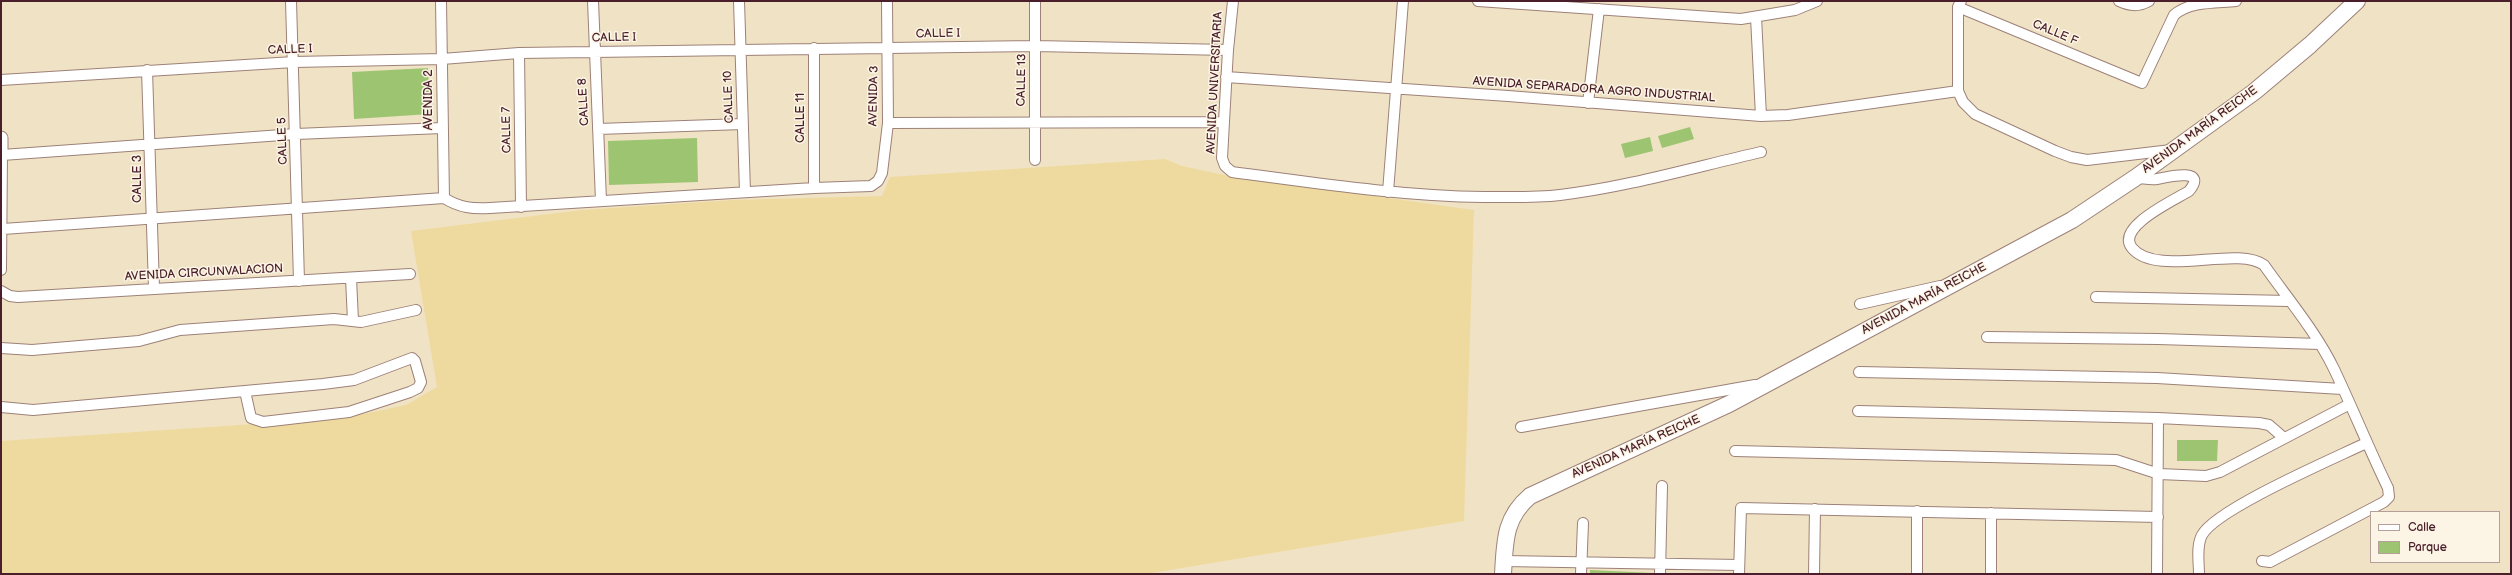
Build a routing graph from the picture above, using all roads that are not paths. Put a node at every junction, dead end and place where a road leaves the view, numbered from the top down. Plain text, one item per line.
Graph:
1 (291, 1) edge
2 (441, 1) edge
3 (593, 1) edge
4 (740, 1) edge
5 (887, 1) edge
6 (1035, 1) edge
7 (1233, 1) edge
8 (1404, 1) edge
9 (1478, 1) edge
10 (1481, 1) edge
11 (1817, 1) edge
12 (2119, 1) edge
13 (2149, 1) edge
14 (2236, 1) edge
15 (2130, 3) edge
16 (2349, 3) edge
17 (1959, 4) edge
18 (1599, 9) junction
19 (1756, 17) junction
20 (1035, 46) junction
21 (814, 48) junction
22 (888, 48) junction
23 (741, 49) junction
24 (1228, 50) junction
25 (595, 51) junction
26 (519, 53) junction
27 (442, 59) junction
28 (294, 62) junction
29 (147, 70) junction
30 (1226, 77) junction
31 (1, 80) edge
32 (1396, 89) junction
33 (1958, 91) junction
34 (1588, 103) junction
35 (1761, 116) junction
36 (1034, 121) junction
37 (1224, 122) junction
38 (888, 123) junction
39 (743, 124) junction
40 (442, 128) junction
41 (598, 129) junction
42 (296, 134) junction
43 (1, 138) edge
44 (150, 144) junction
45 (2174, 149) junction
46 (1761, 152) dead end
47 (1, 155) edge
48 (1035, 160) dead end
49 (2135, 178) junction
50 (814, 188) junction
51 (745, 192) junction
52 (1388, 192) junction
53 (444, 198) junction
54 (601, 201) junction
55 (298, 207) junction
56 (521, 207) junction
57 (151, 218) junction
58 (2, 229) junction
59 (1, 270) edge
60 (410, 274) dead end
61 (350, 278) junction
62 (299, 281) junction
63 (1958, 282) junction
64 (154, 288) junction
65 (2, 294) edge
66 (2096, 298) dead end
67 (2289, 301) junction
68 (1860, 304) dead end
69 (416, 310) dead end
70 (353, 320) junction
71 (1987, 337) dead end
72 (2320, 344) junction
73 (1, 348) edge
74 (1859, 372) dead end
75 (1769, 383) junction
76 (2342, 389) junction
77 (245, 391) junction
78 (2348, 404) junction
79 (1, 408) edge
80 (1858, 411) dead end
81 (2158, 418) junction
82 (1521, 427) dead end
83 (2284, 438) junction
84 (2366, 443) junction
85 (1736, 451) dead end
86 (2159, 474) junction
87 (1662, 486) dead end
88 (1815, 509) junction
89 (1917, 512) junction
90 (1991, 513) junction
91 (2158, 517) junction
92 (1583, 523) dead end
93 (2262, 561) dead end
94 (1582, 563) junction
95 (1504, 568) edge
96 (1660, 569) edge
97 (1739, 570) edge
98 (1581, 574) edge
99 (1814, 574) edge
100 (1917, 574) edge
101 (1991, 574) edge
102 (2157, 574) edge
103 (2199, 574) edge

1 - 28 street, CALLE 5
2 - 27 street, AVENIDA 2
3 - 25 street, CALLE 8
4 - 23 street, CALLE 10
5 - 22 street, AVENIDA 3
6 - 20 street, CALLE 13
7 - 24 street, AVENIDA UNIVERSITARIA
8 - 32 street
9 - 10 street
10 - 18 street
11 - 19 street
12 - 15 street
13 - 15 street
14 - 17 street, CALLE F
16 - 45 main road, AVENIDA MARÍA REICHE
17 - 33 street
18 - 19 street
18 - 34 street
19 - 35 street
20 - 22 street, CALLE I
20 - 24 street, CALLE I
20 - 36 street, CALLE 13
21 - 22 street, CALLE I
21 - 23 street, CALLE I
21 - 50 street, CALLE 11
22 - 38 street, AVENIDA 3
23 - 25 street, CALLE I
23 - 39 street, CALLE 10
24 - 30 street, AVENIDA UNIVERSITARIA
25 - 26 street, CALLE I
25 - 41 street, CALLE 8
26 - 27 street, CALLE I
26 - 56 street, CALLE 7
27 - 28 street, CALLE I
27 - 40 street, AVENIDA 2
28 - 29 street, CALLE I
28 - 42 street, CALLE 5
29 - 31 street, CALLE I
29 - 44 street, CALLE 3
30 - 32 street, AVENIDA SEPARADORA AGRO INDUSTRIAL
30 - 37 street, AVENIDA UNIVERSITARIA
32 - 34 street, AVENIDA SEPARADORA AGRO INDUSTRIAL
32 - 52 street
33 - 35 street, AVENIDA SEPARADORA AGRO INDUSTRIAL
33 - 45 street
34 - 35 street, AVENIDA SEPARADORA AGRO INDUSTRIAL
36 - 37 street
36 - 38 street
36 - 48 street, CALLE 13
37 - 52 street, AVENIDA UNIVERSITARIA
38 - 50 street, AVENIDA 3
39 - 41 street
39 - 51 street, CALLE 10
40 - 42 street
40 - 53 street, AVENIDA 2
41 - 54 street, CALLE 8
42 - 44 street
42 - 55 street, CALLE 5
43 - 47 street
44 - 47 street
44 - 57 street, CALLE 3
45 - 49 main road, AVENIDA MARÍA REICHE
46 - 52 street
47 - 58 street
49 - 63 main road, AVENIDA MARÍA REICHE
49 - 67 street
50 - 51 street
51 - 54 street
53 - 55 street
53 - 56 street
54 - 56 street
55 - 57 street
55 - 62 street, CALLE 5
57 - 58 street
57 - 64 street, CALLE 3
58 - 59 street
60 - 61 street, AVENIDA CIRCUNVALACION
61 - 62 street, AVENIDA CIRCUNVALACION
61 - 70 street
62 - 64 street, AVENIDA CIRCUNVALACION
63 - 68 street
63 - 75 main road, AVENIDA MARÍA REICHE
64 - 65 street, AVENIDA CIRCUNVALACION
66 - 67 street
67 - 72 street
69 - 70 street
70 - 73 street
71 - 72 street
72 - 76 street
74 - 76 street
75 - 82 street
75 - 95 main road, AVENIDA MARÍA REICHE
76 - 78 street
77 - 77 street
77 - 79 street
78 - 83 street
78 - 84 street
80 - 81 street
81 - 83 street
81 - 86 street
83 - 86 street
84 - 93 street
84 - 103 street
85 - 86 street
86 - 91 street
87 - 96 street
88 - 89 street
88 - 97 street
88 - 99 street
89 - 90 street
89 - 100 street
90 - 91 street
90 - 101 street
91 - 102 street
92 - 94 street
94 - 95 street
94 - 96 street
94 - 98 street
96 - 97 street

